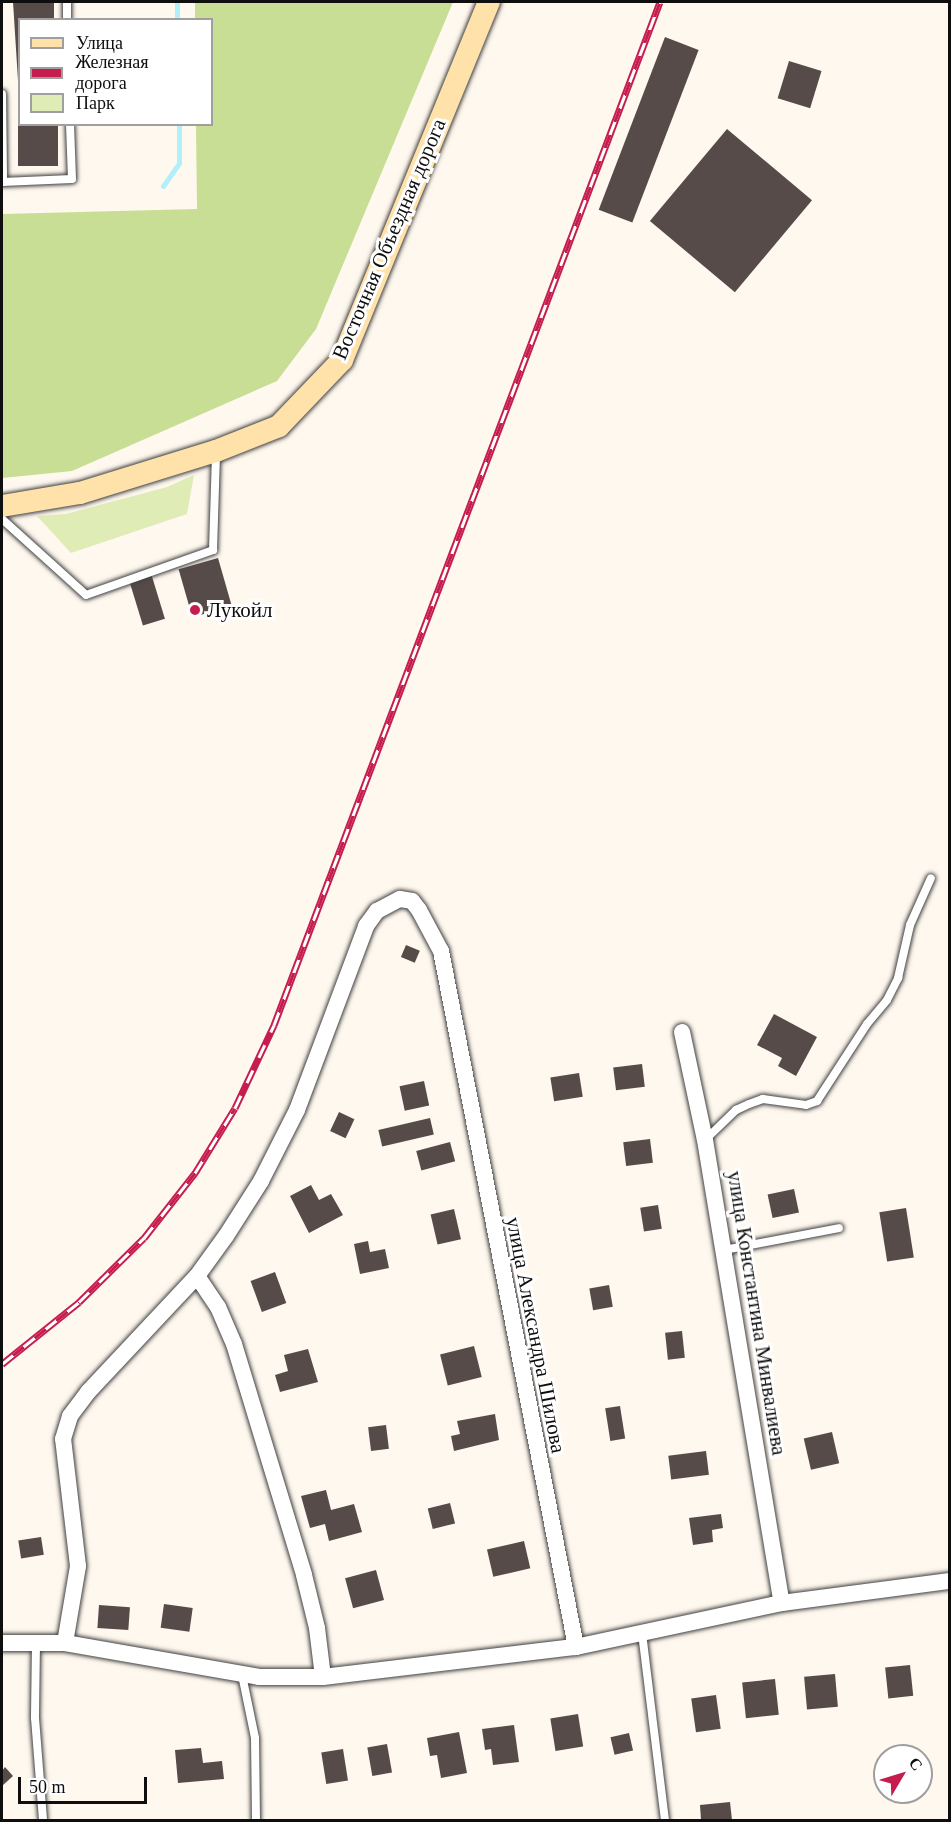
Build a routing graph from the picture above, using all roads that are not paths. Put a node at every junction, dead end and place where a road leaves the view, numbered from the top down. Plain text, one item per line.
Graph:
1 (67, 2) edge
2 (489, 2) edge
3 (67, 18) edge
4 (2, 94) edge
5 (70, 126) edge
6 (2, 182) edge
7 (216, 451) junction
8 (2, 506) edge
9 (2, 519) edge
10 (931, 878) dead end
11 (682, 1032) dead end
12 (705, 1140) junction
13 (839, 1228) dead end
14 (724, 1250) junction
15 (197, 1276) junction
16 (950, 1581) edge
17 (782, 1603) junction
18 (642, 1633) junction
19 (2, 1643) edge
20 (36, 1643) junction
21 (65, 1643) junction
22 (576, 1647) junction
23 (242, 1675) junction
24 (323, 1677) junction
25 (43, 1821) edge
26 (256, 1821) edge
27 (665, 1821) edge

1 - 3 lane
2 - 7 main road, Восточная Объездная дорога
4 - 6 lane
5 - 6 lane
7 - 8 main road, Восточная Объездная дорога
7 - 9 lane
10 - 12 lane
11 - 12 street, улица Константина Минвалиева
12 - 14 street, улица Константина Минвалиева
13 - 14 lane
14 - 17 street, улица Константина Минвалиева
15 - 21 street
15 - 22 street, улица Александра Шилова
15 - 24 street
16 - 17 street
17 - 18 street
18 - 22 street
18 - 27 lane
19 - 20 street
20 - 21 street
20 - 25 lane
21 - 23 street
22 - 24 street
23 - 24 street
23 - 26 lane

